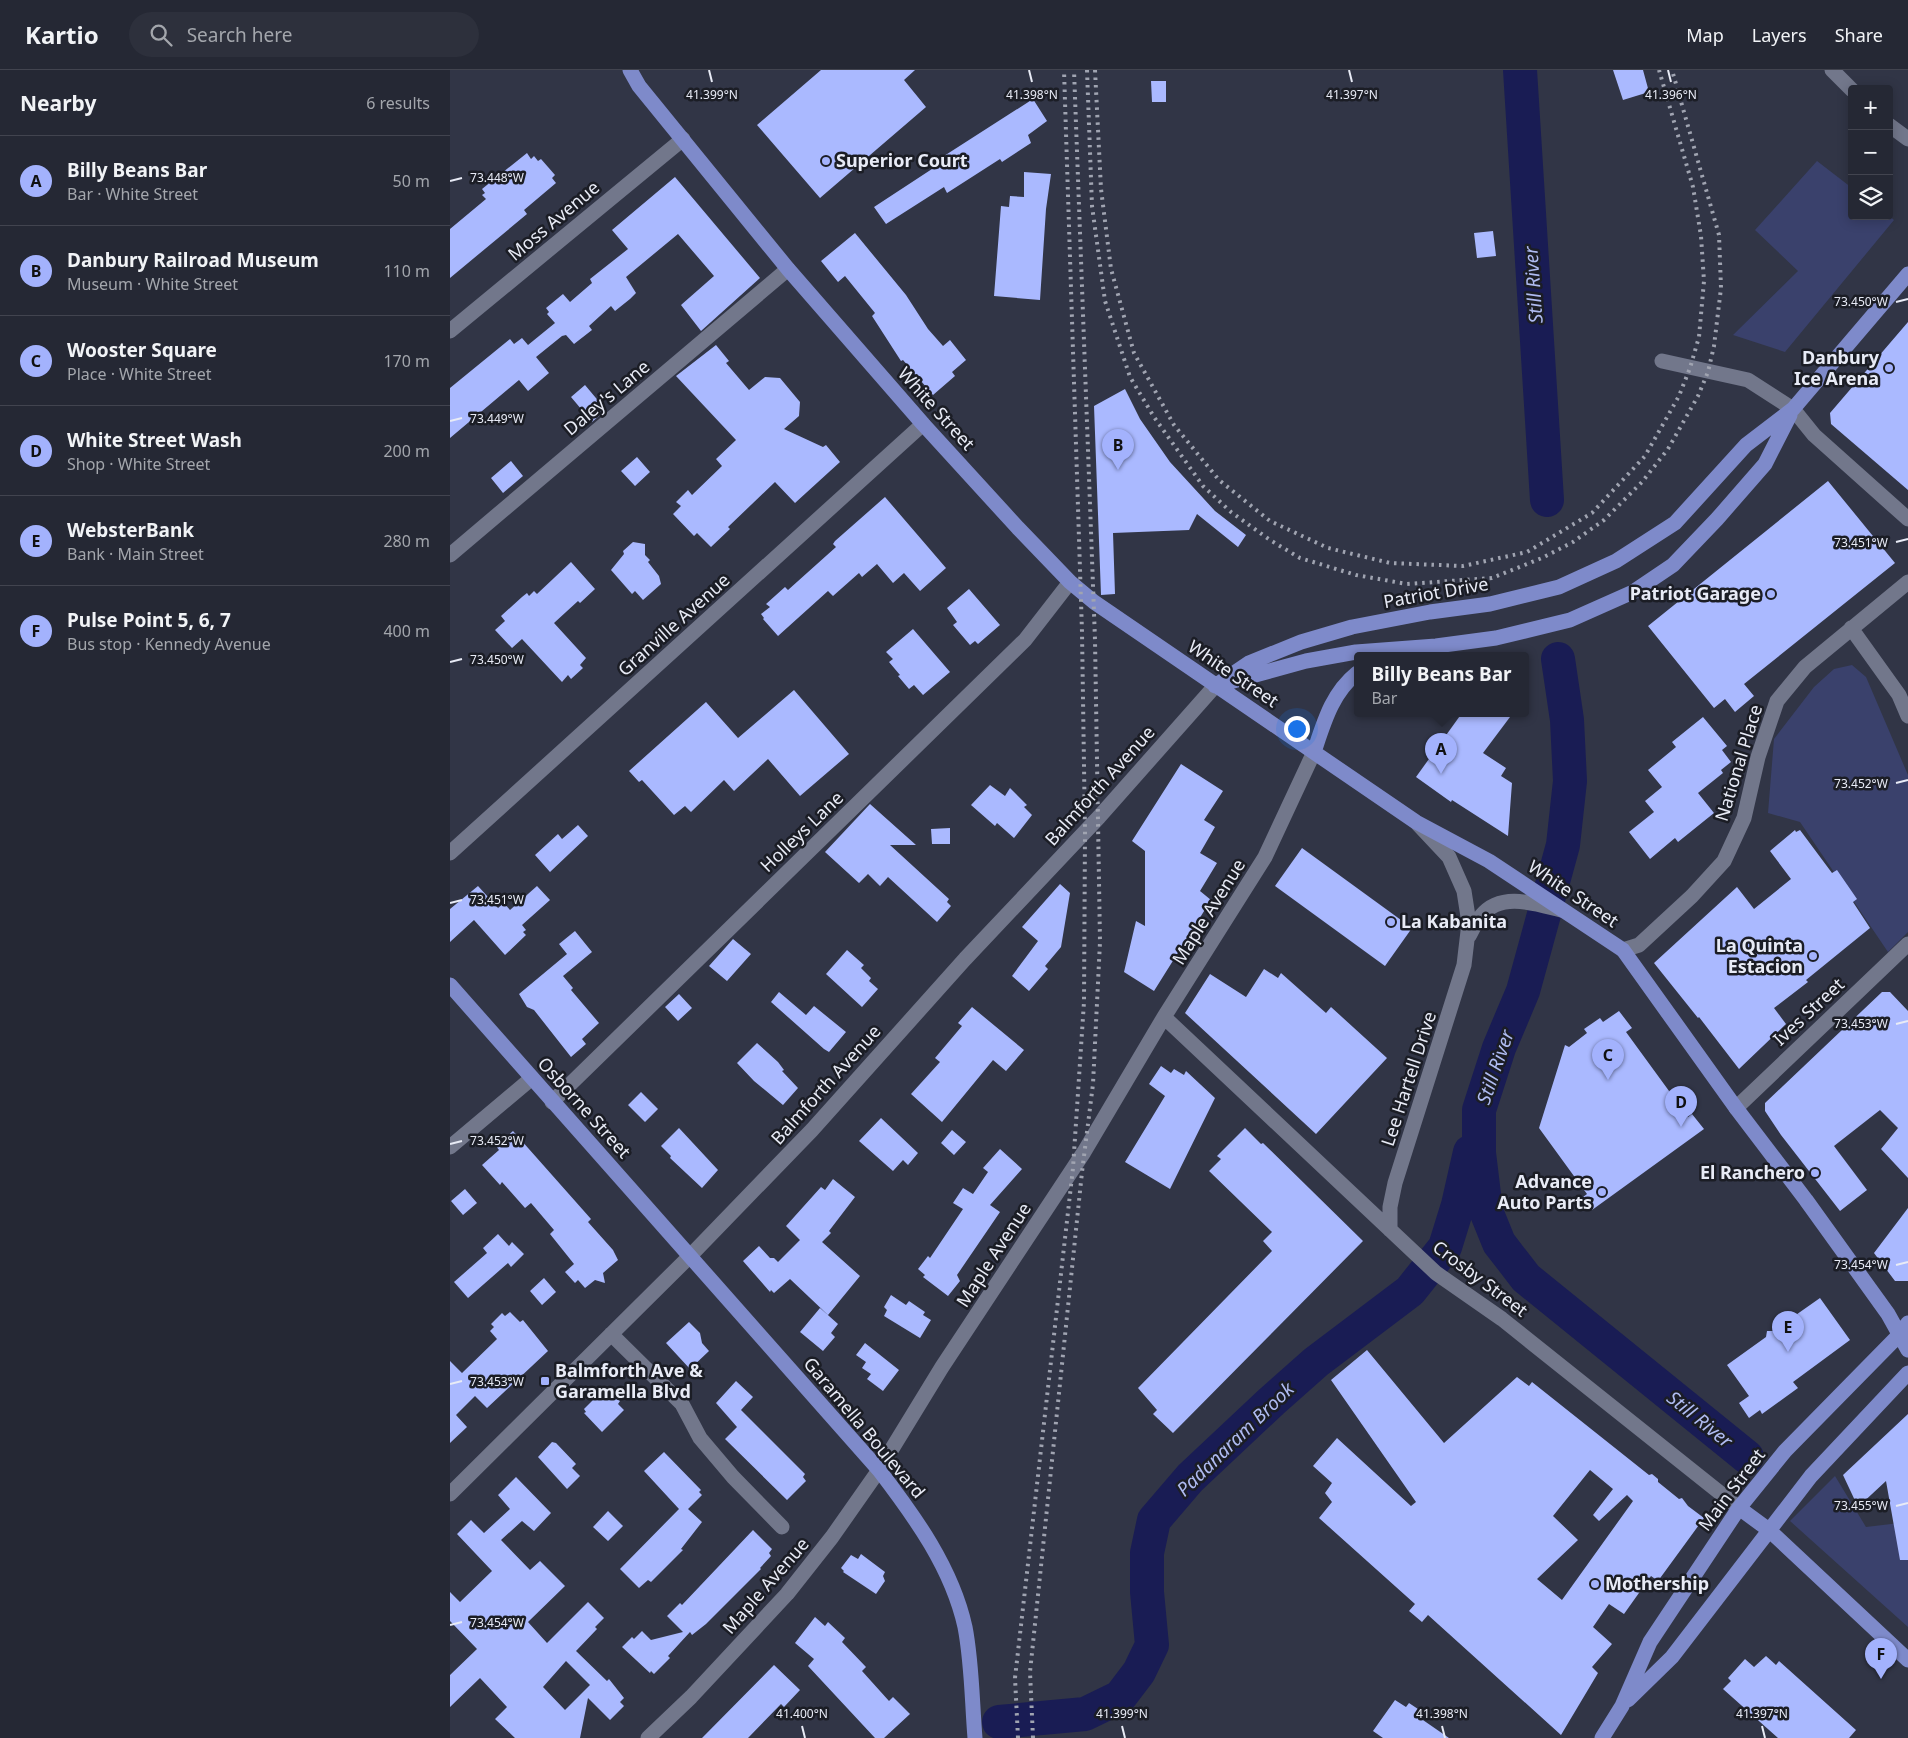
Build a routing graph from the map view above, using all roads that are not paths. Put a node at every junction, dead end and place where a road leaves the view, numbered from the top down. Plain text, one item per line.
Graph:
1 (630, 70) edge
2 (1832, 70) edge
3 (1848, 86) edge
4 (1893, 128) edge
5 (683, 139) junction
6 (1908, 139) edge
7 (788, 269) junction
8 (1908, 274) edge
9 (450, 331) edge
10 (1662, 361) dead end
11 (1793, 410) junction
12 (923, 424) junction
13 (1908, 519) edge
14 (450, 555) edge
15 (1070, 582) junction
16 (1908, 582) edge
17 (1852, 628) junction
18 (1354, 652) edge
19 (1356, 652) edge
20 (1388, 652) edge
21 (1354, 675) edge
22 (1215, 686) junction
23 (1908, 716) edge
24 (1314, 752) junction
25 (1416, 822) junction
26 (450, 853) edge
27 (1570, 914) junction
28 (1467, 939) junction
29 (1908, 944) edge
30 (1623, 950) junction
31 (450, 985) edge
32 (1164, 1017) junction
33 (532, 1078) junction
34 (552, 1102) junction
35 (1736, 1108) junction
36 (450, 1147) edge
37 (1390, 1230) junction
38 (691, 1255) junction
39 (1904, 1328) edge
40 (611, 1334) junction
41 (1908, 1350) edge
42 (1908, 1373) edge
43 (879, 1470) junction
44 (450, 1494) edge
45 (1739, 1508) junction
46 (782, 1527) dead end
47 (1769, 1530) junction
48 (1908, 1660) edge
49 (1622, 1706) junction
50 (648, 1738) edge
51 (975, 1738) edge
52 (1602, 1738) edge

1 - 5 main road, White Street
2 - 3 street
4 - 6 street
5 - 7 main road, White Street
5 - 9 street, Moss Avenue
7 - 12 main road, White Street
7 - 14 street, Daley's Lane
8 - 11 main road, Patriot Drive
10 - 11 street
11 - 13 street
11 - 20 main road, Patriot Drive
11 - 22 main road, Patriot Drive
12 - 15 main road, White Street
12 - 26 street, Granville Avenue
15 - 22 main road, White Street
15 - 34 street, Holleys Lane
16 - 17 street, National Place
17 - 23 street
17 - 30 street, National Place
18 - 22 main road, Patriot Drive
19 - 20 main road, Patriot Drive
21 - 24 main road
22 - 24 main road, White Street
22 - 38 street, Balmforth Avenue
24 - 25 main road, White Street
24 - 32 street, Maple Avenue
25 - 27 main road, White Street
25 - 28 street, Lee Hartell Drive
27 - 28 street, Lee Hartell Drive
27 - 30 main road, White Street
28 - 37 street, Lee Hartell Drive
29 - 35 street, Ives Street
30 - 35 main road, White Street
31 - 33 main road, Osborne Street
32 - 37 street, Crosby Street
32 - 43 street, Maple Avenue
33 - 34 main road, Osborne Street
33 - 36 street
34 - 38 main road, Osborne Street
35 - 39 main road, White Street
37 - 45 street, Crosby Street
38 - 40 street, Balmforth Avenue
38 - 43 main road, Garamella Boulevard
39 - 41 main road, White Street
39 - 45 main road, Main Street
40 - 44 street, Balmforth Avenue
40 - 46 street
42 - 47 main road, Main Street
43 - 50 street, Maple Avenue
43 - 51 main road, Garamella Boulevard
45 - 47 main road, Crosby Street
45 - 49 main road, Main Street
47 - 48 main road, Crosby Street
47 - 49 main road, Main Street
49 - 52 main road, Main Street

